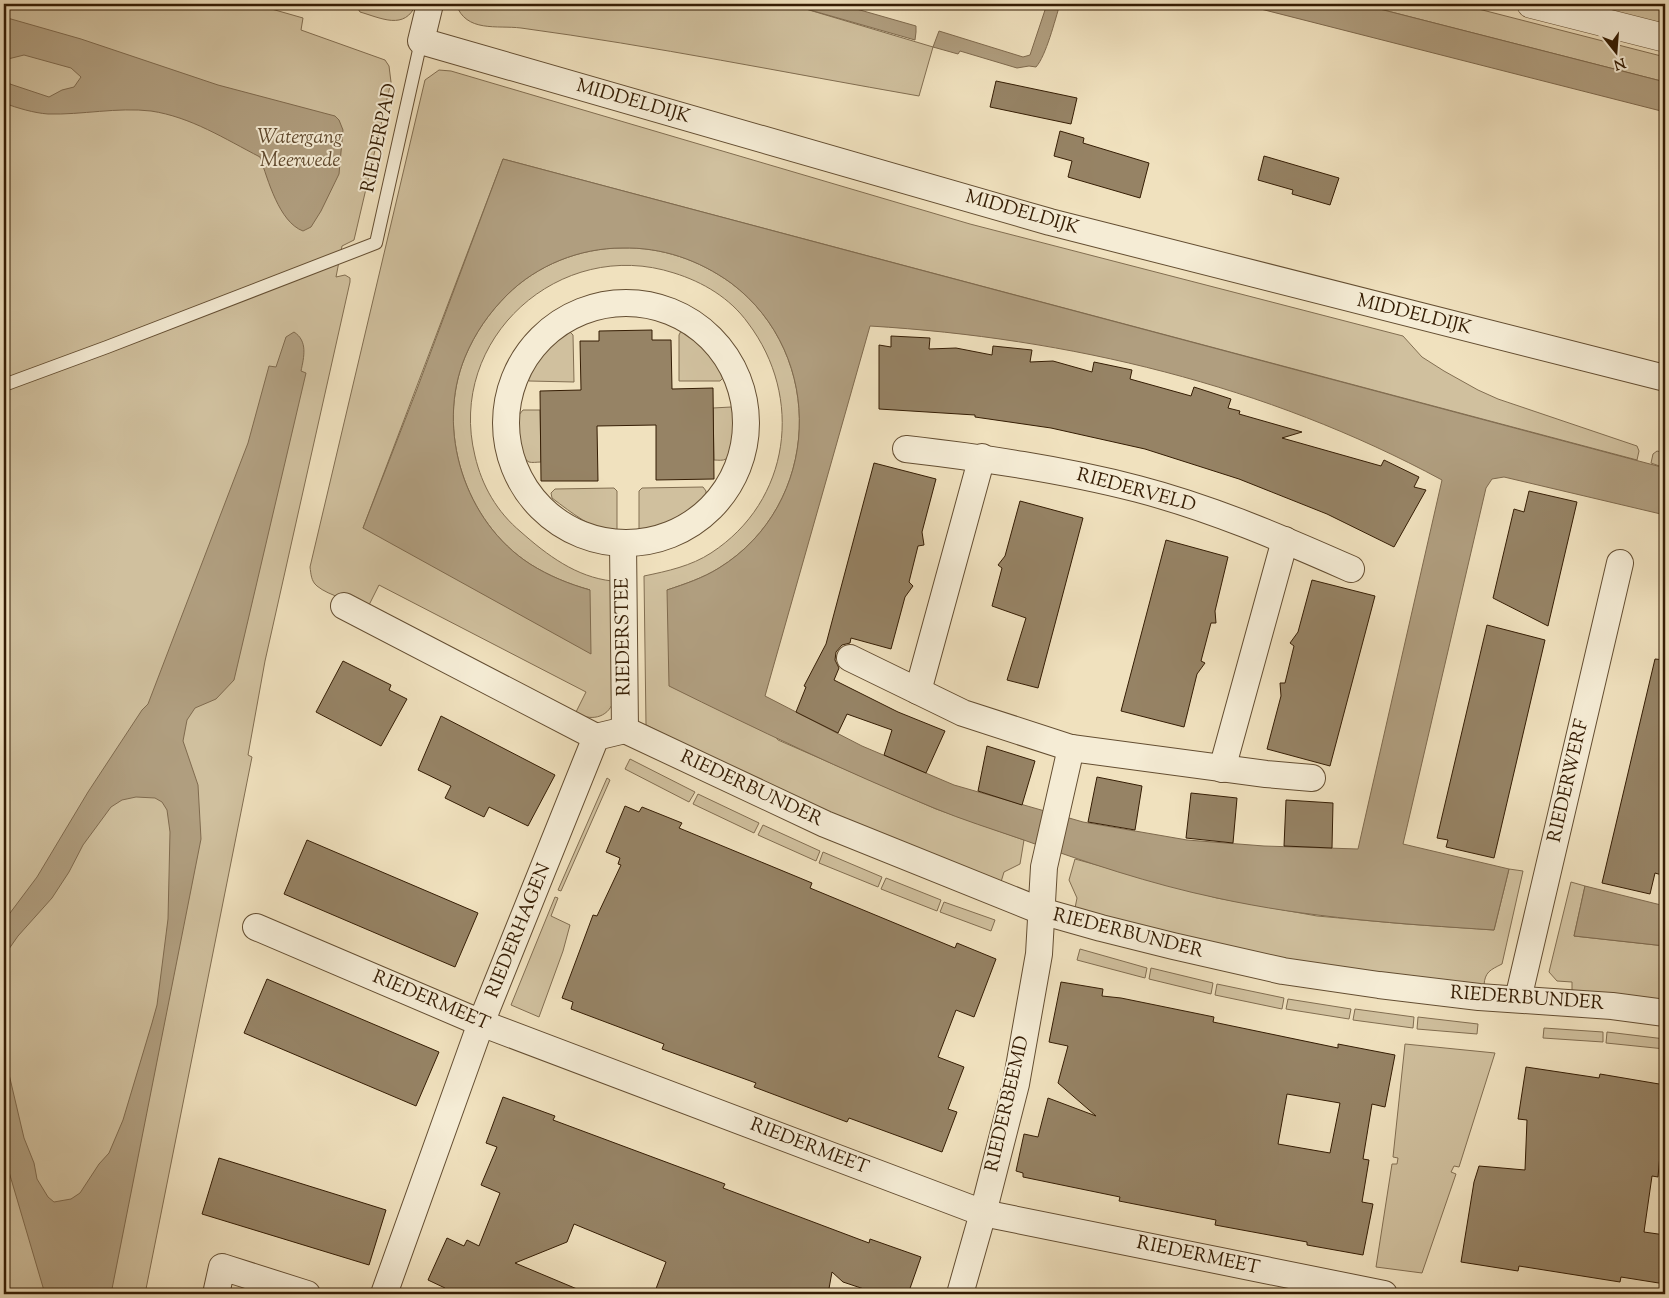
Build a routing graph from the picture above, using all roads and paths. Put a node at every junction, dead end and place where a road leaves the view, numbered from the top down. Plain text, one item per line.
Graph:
1 (430, 4) edge
2 (1531, 4) edge
3 (1665, 38) edge
4 (421, 41) junction
5 (1665, 378) edge
6 (4, 385) edge
7 (906, 449) dead end
8 (982, 458) junction
9 (1285, 540) junction
10 (623, 543) junction
11 (1620, 563) dead end
12 (1351, 569) dead end
13 (344, 606) dead end
14 (850, 658) dead end
15 (918, 691) junction
16 (625, 730) junction
17 (596, 737) junction
18 (1072, 748) junction
19 (1222, 769) junction
20 (1312, 778) dead end
21 (1041, 911) junction
22 (256, 927) dead end
23 (1518, 999) junction
24 (1665, 1012) edge
25 (481, 1024) junction
26 (983, 1212) junction
27 (216, 1294) edge
28 (307, 1294) edge
29 (384, 1294) edge
30 (960, 1294) edge
31 (1384, 1294) edge

1 - 4 street
2 - 3 street
4 - 5 street, MIDDELDIJK
4 - 6 lane, RIEDERPAD
7 - 8 street, RIEDERVELD
8 - 9 street, RIEDERVELD
8 - 15 street
9 - 12 street, RIEDERVELD
9 - 19 street
10 - 10 street
10 - 16 street, RIEDERSTEE
11 - 23 street, RIEDERWERF
13 - 17 street
14 - 15 street
15 - 18 street
16 - 17 street
16 - 21 street, RIEDERBUNDER
17 - 25 street, RIEDERHAGEN
18 - 19 street
18 - 21 street
19 - 20 street
21 - 23 street, RIEDERBUNDER
21 - 26 street, RIEDERBEEMD
22 - 25 street, RIEDERMEET
23 - 24 street, RIEDERBUNDER
25 - 26 street, RIEDERMEET
25 - 29 street, RIEDERHAGEN
26 - 30 street, RIEDERBEEMD
26 - 31 street, RIEDERMEET
27 - 28 street

